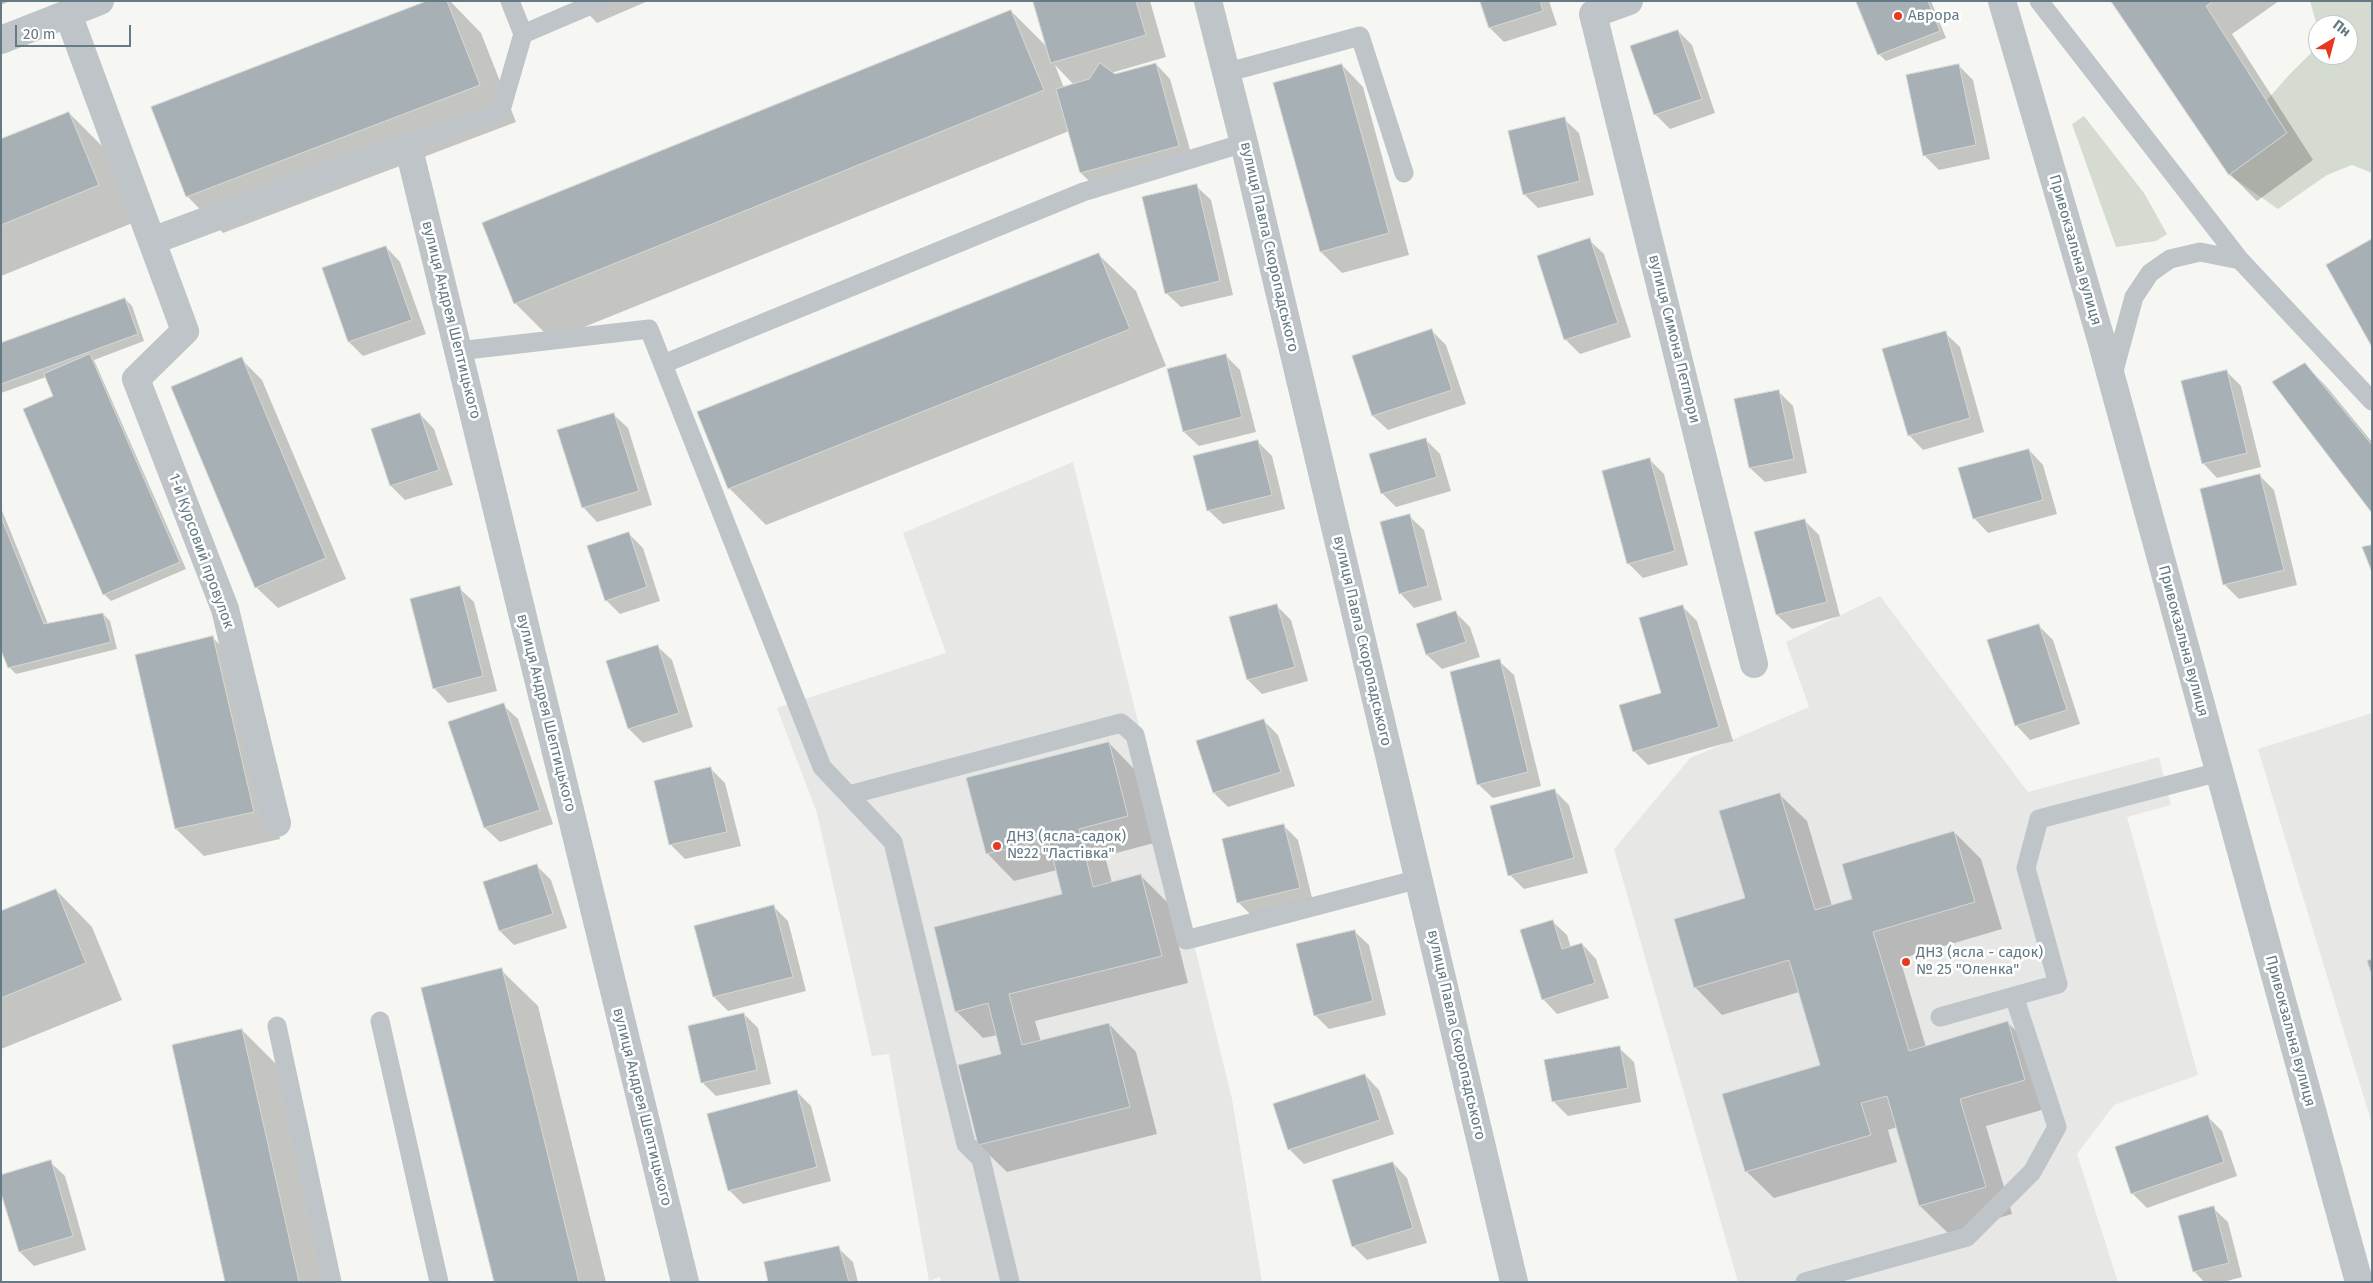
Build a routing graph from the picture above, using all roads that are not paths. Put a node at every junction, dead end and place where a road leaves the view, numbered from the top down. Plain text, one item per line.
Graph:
1 (100, 1) edge
2 (510, 1) edge
3 (600, 1) edge
4 (1208, 1) edge
5 (1629, 1) edge
6 (2002, 1) edge
7 (2045, 3) edge
8 (1591, 7) edge
9 (68, 14) junction
10 (523, 34) junction
11 (1, 40) edge
12 (1225, 73) junction
13 (1244, 143) junction
14 (408, 145) junction
15 (1404, 174) dead end
16 (152, 241) junction
17 (2240, 260) junction
18 (458, 351) junction
19 (663, 364) junction
20 (2111, 379) junction
21 (2372, 401) edge
22 (1754, 664) dead end
23 (2219, 772) junction
24 (849, 795) junction
25 (277, 823) dead end
26 (1418, 879) junction
27 (2014, 996) junction
28 (1940, 1017) dead end
29 (380, 1021) dead end
30 (277, 1026) dead end
31 (332, 1282) edge
32 (438, 1282) edge
33 (684, 1282) edge
34 (1010, 1282) edge
35 (1514, 1282) edge
36 (1805, 1282) edge
37 (2359, 1282) edge

1 - 9 street
2 - 10 lane
3 - 10 lane
4 - 12 street, вулиця Павла Скоропадського
5 - 8 street
6 - 20 street, Привокзальна вулиця
7 - 17 lane
8 - 22 street, вулиця Симона Петлюри
9 - 11 street
9 - 16 street
10 - 14 lane
12 - 13 street, вулиця Павла Скоропадського
12 - 15 lane
13 - 19 lane
13 - 26 street, вулиця Павла Скоропадського
14 - 16 street
14 - 18 street, вулиця Андрея Шептицького
16 - 25 street, 1-й Курсовий провулок
17 - 20 lane
17 - 21 lane
18 - 19 lane
18 - 33 street, вулиця Андрея Шептицького
19 - 24 lane
20 - 23 street, Привокзальна вулиця
23 - 27 lane
23 - 37 street, Привокзальна вулиця
24 - 26 lane
24 - 34 lane
26 - 35 street, вулиця Павла Скоропадського
27 - 28 lane
27 - 36 lane
29 - 32 lane
30 - 31 lane

